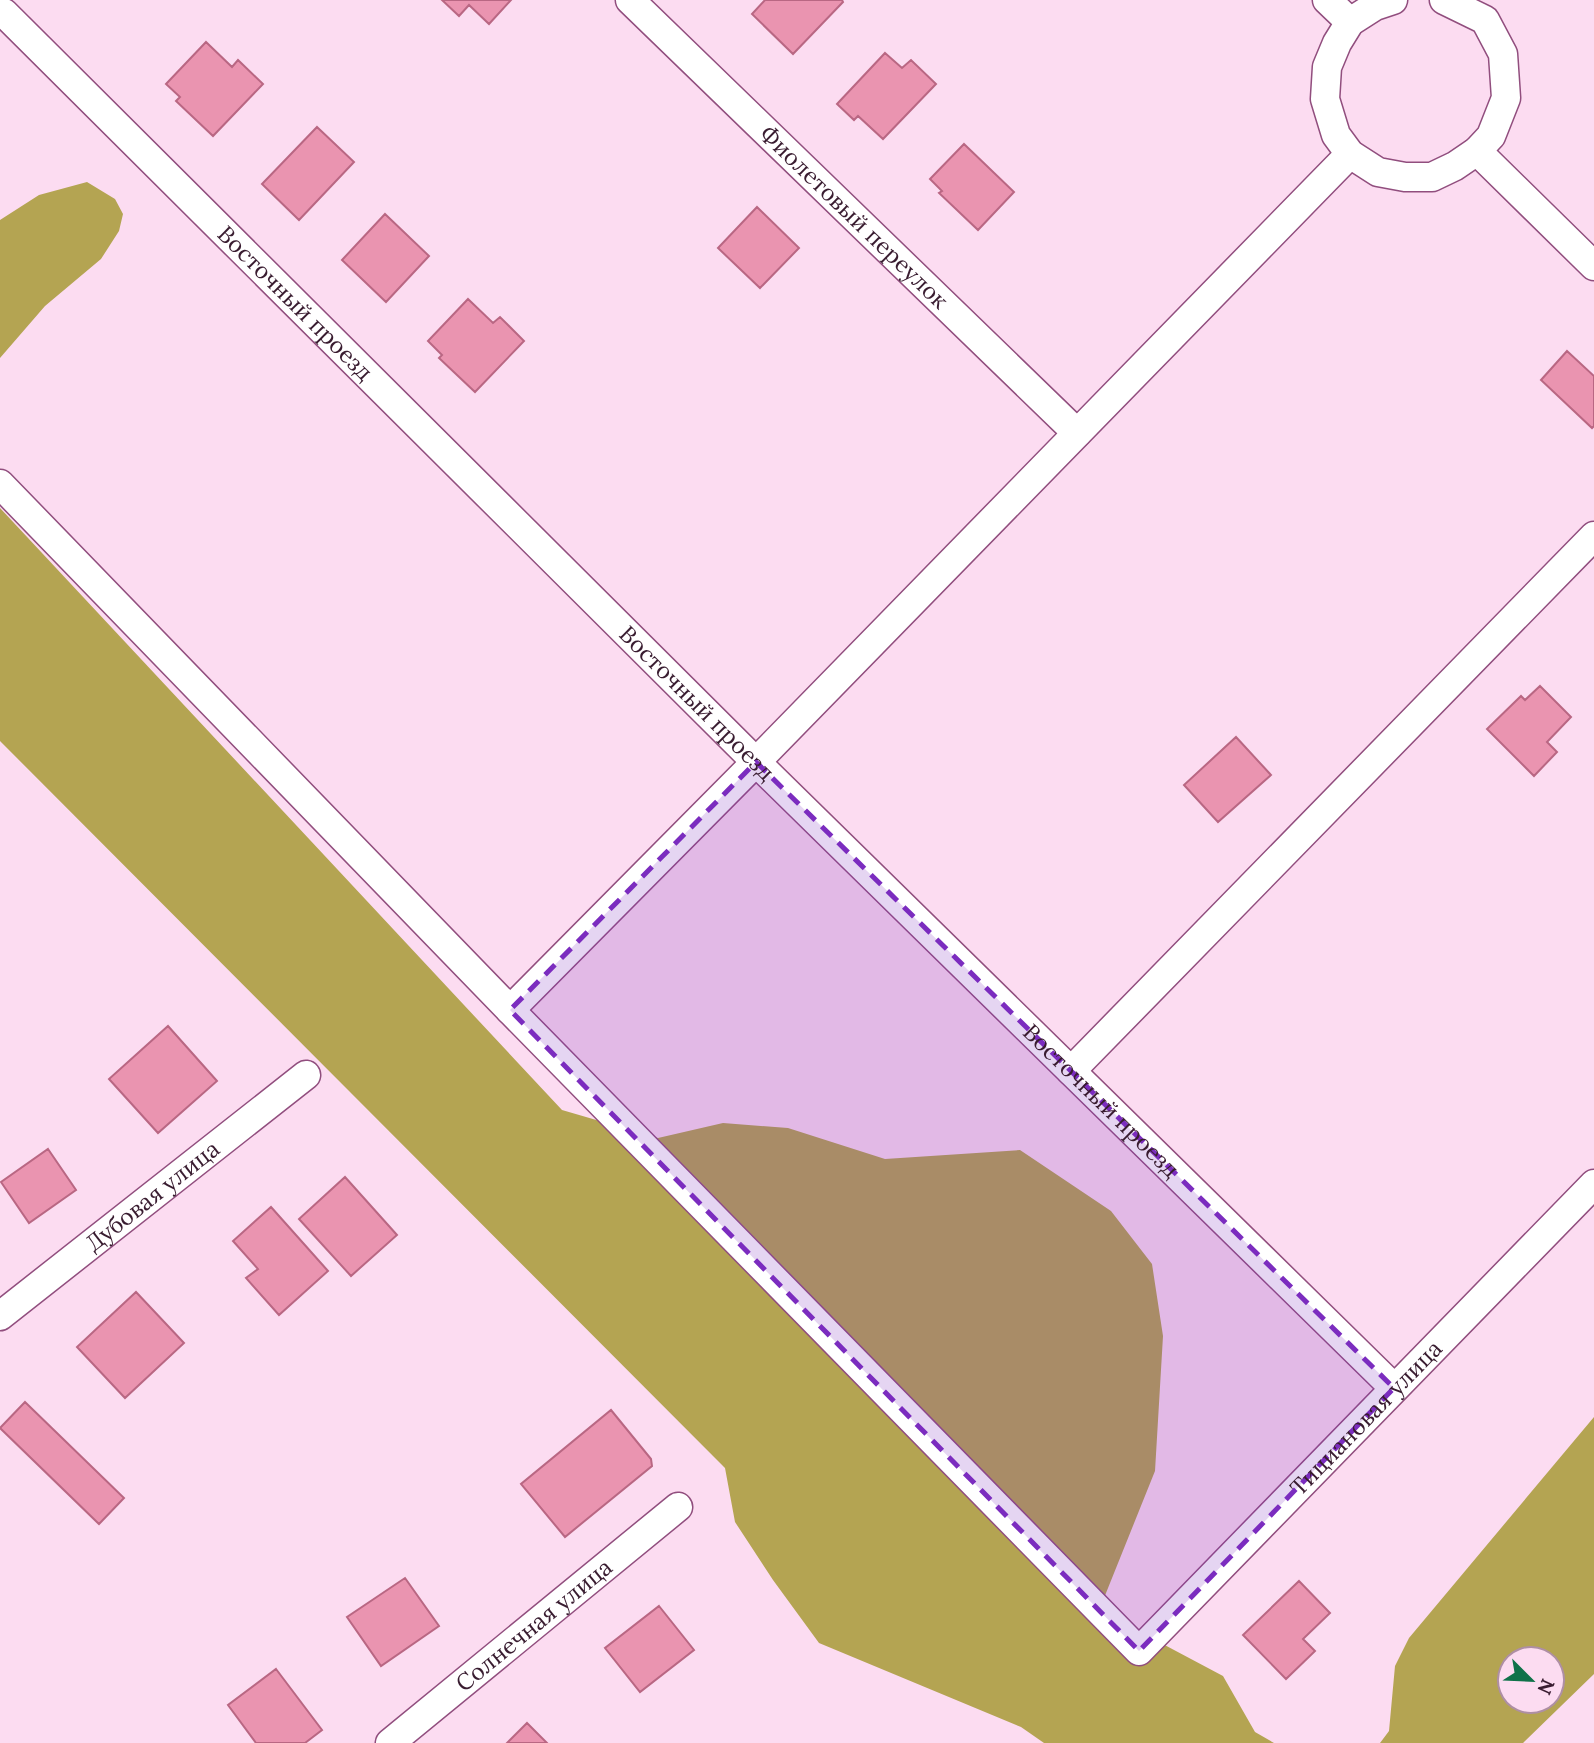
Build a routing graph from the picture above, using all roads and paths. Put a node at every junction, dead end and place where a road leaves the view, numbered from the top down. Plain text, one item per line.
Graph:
1 (630, 0) edge
2 (1327, 0) edge
3 (1393, 0) edge
4 (1444, 0) edge
5 (7, 10) edge
6 (1350, 22) junction
7 (1478, 151) junction
8 (1350, 154) junction
9 (1594, 266) edge
10 (1077, 433) junction
11 (0, 484) edge
12 (1594, 536) edge
13 (756, 762) junction
14 (510, 1010) junction
15 (1071, 1071) junction
16 (306, 1075) dead end
17 (1594, 1184) edge
18 (0, 1316) edge
19 (1394, 1388) junction
20 (678, 1507) dead end
21 (390, 1743) edge

1 - 10 street, Фиолетовый переулок
2 - 6 street
3 - 6 street
4 - 7 street
5 - 13 street, Восточный проезд
6 - 8 street
7 - 8 street
7 - 9 street
8 - 10 street
10 - 13 street
11 - 14 street
12 - 15 street
13 - 14 street
13 - 15 street, Восточный проезд
14 - 19 street, Тициановая улица
15 - 19 street, Восточный проезд
16 - 18 street, Дубовая улица
17 - 19 street, Тициановая улица
20 - 21 street, Солнечная улица

